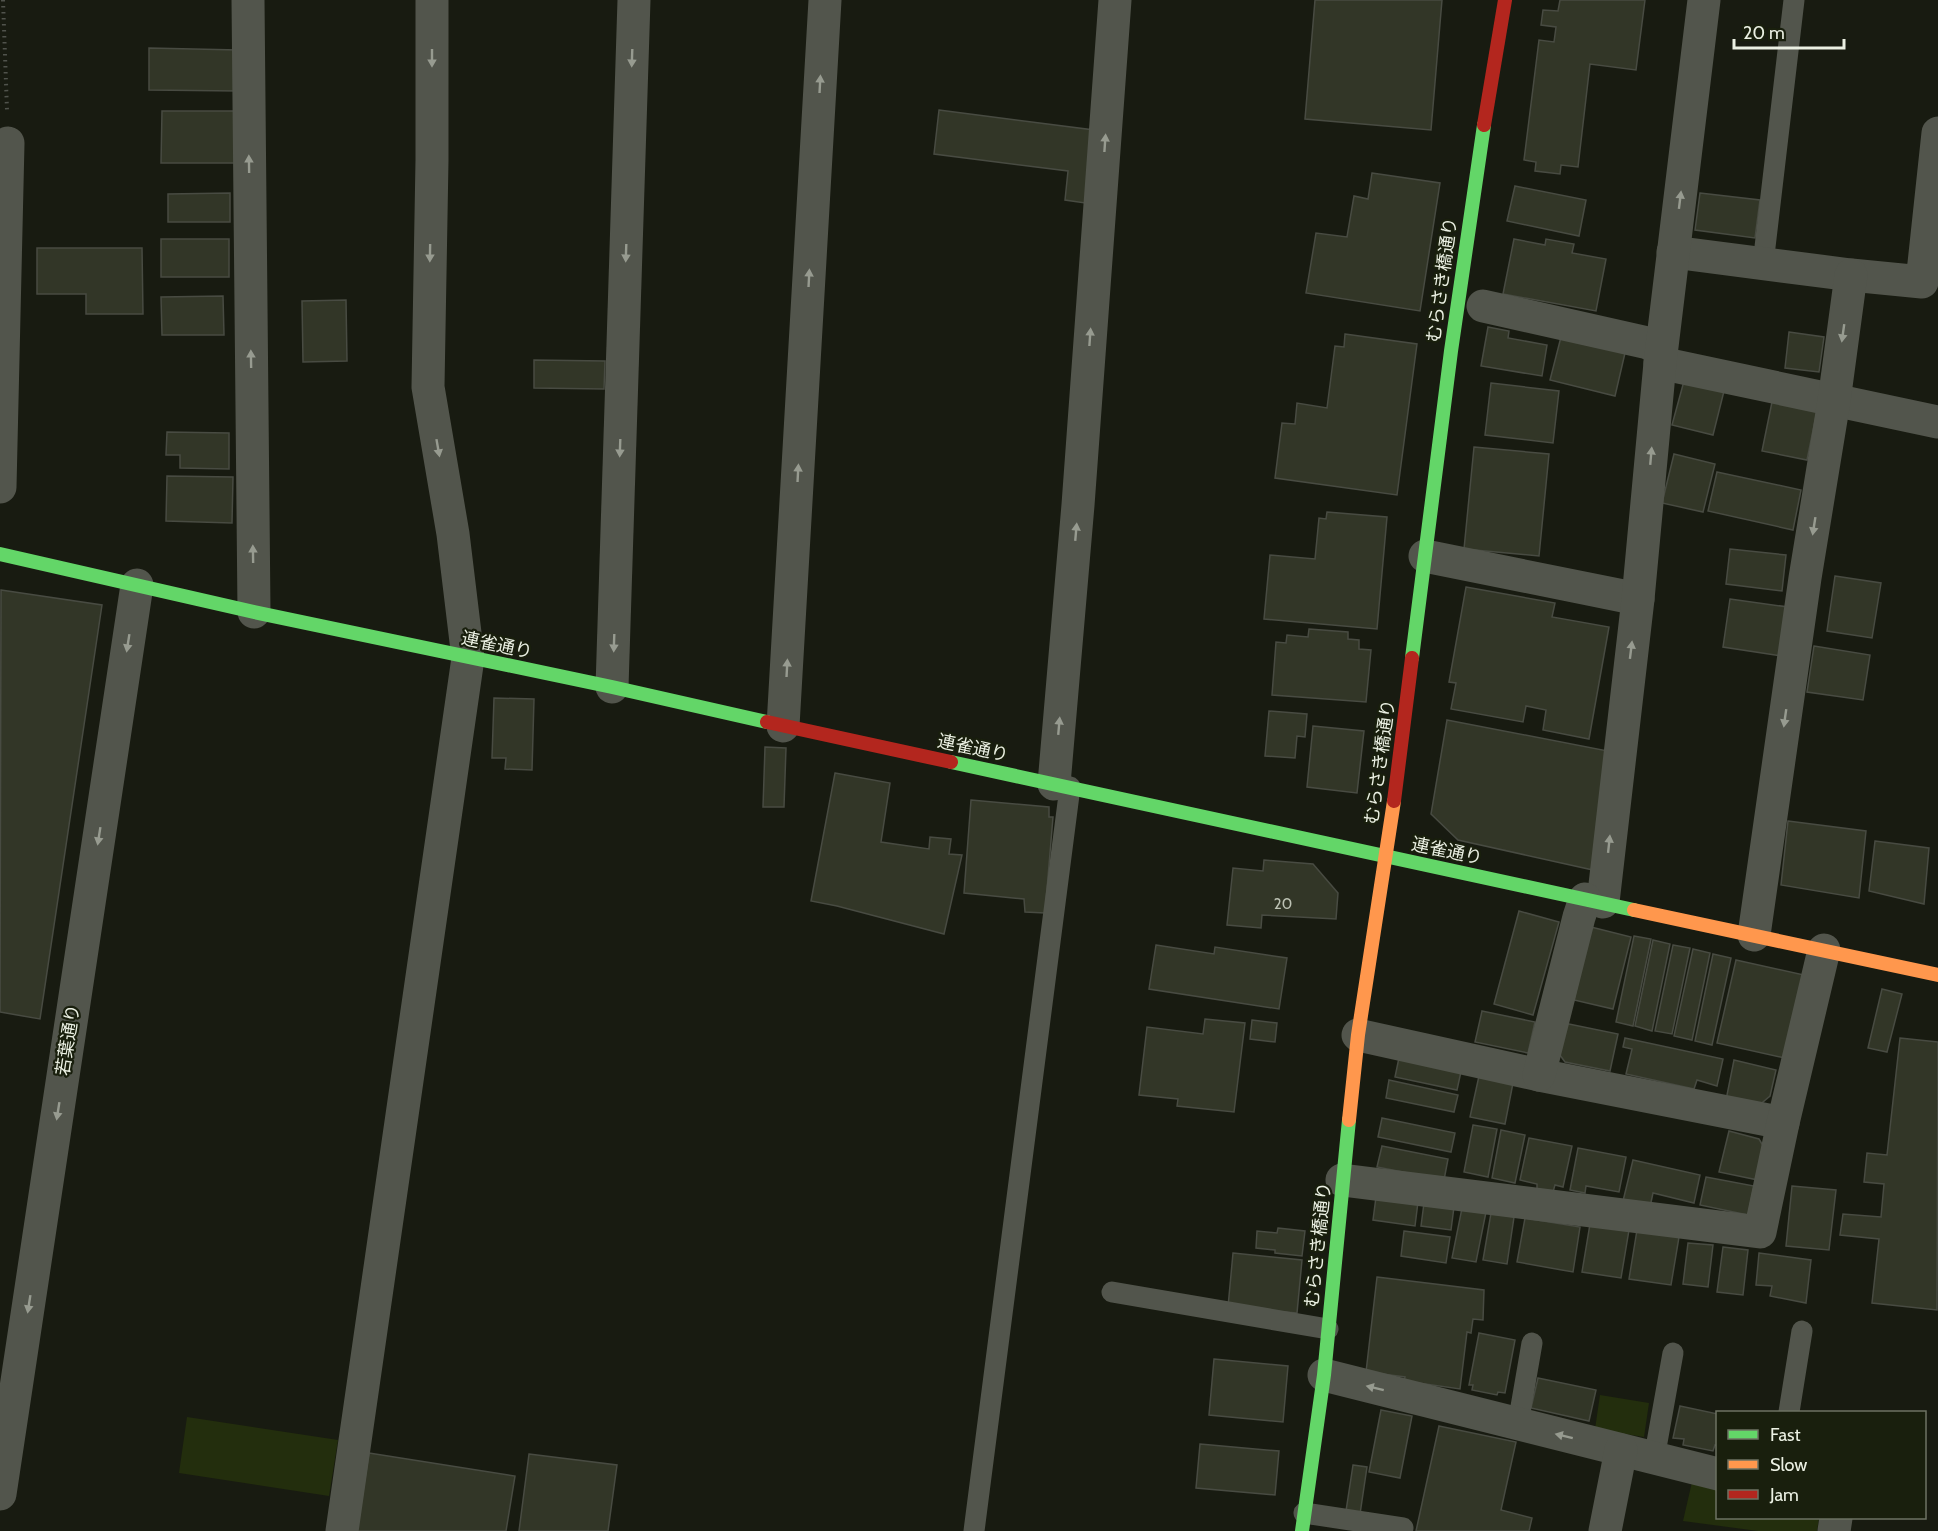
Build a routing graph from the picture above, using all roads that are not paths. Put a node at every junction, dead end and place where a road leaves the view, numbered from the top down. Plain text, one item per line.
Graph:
1 (248, 0) edge
2 (432, 0) edge
3 (634, 0) edge
4 (825, 0) edge
5 (1115, 0) edge
6 (1505, 0) edge
7 (1704, 0) edge
8 (1794, 0) edge
9 (1938, 134) edge
10 (8, 144) road end
11 (1673, 252) junction
12 (1763, 264) junction
13 (1851, 275) junction
14 (1483, 306) dead end
15 (1660, 356) junction
16 (1834, 401) junction
17 (1938, 422) edge
18 (0, 488) edge
19 (0, 554) edge
20 (1425, 556) junction
21 (137, 585) junction
22 (1638, 599) junction
23 (254, 612) junction
24 (468, 658) junction
25 (612, 687) junction
26 (783, 726) junction
27 (1062, 785) junction
28 (1385, 856) junction
29 (1594, 900) junction
30 (1754, 935) junction
31 (1824, 950) junction
32 (1938, 975) edge
33 (1358, 1035) junction
34 (1539, 1076) junction
35 (1783, 1123) junction
36 (1342, 1180) junction
37 (1112, 1292) dead end
38 (1328, 1329) junction
39 (1802, 1331) dead end
40 (1532, 1343) dead end
41 (1673, 1353) dead end
42 (1324, 1375) junction
43 (1789, 1411) edge
44 (1518, 1424) junction
45 (1620, 1450) junction
46 (1654, 1459) junction
47 (1716, 1474) edge
48 (0, 1489) edge
49 (1303, 1522) edge
50 (1403, 1528) dead end
51 (342, 1531) edge
52 (974, 1531) edge
53 (1605, 1531) edge

23 -> 1 street
2 -> 24 street
3 -> 25 street
26 -> 4 street
27 -> 5 street
6 - 20 main road, むらさき橋通り
11 -> 7 street
8 - 12 lane
9 - 13 street
10 - 18 street
11 - 12 street
11 - 15 street
12 - 13 street
13 -> 16 street
14 - 15 street
15 - 16 street
22 -> 15 street
16 - 17 street
16 -> 30 street
19 - 21 main road, 連雀通り
20 - 22 street
20 - 28 main road, むらさき橋通り
21 - 23 main road, 連雀通り
21 -> 48 street, 若葉通り
29 -> 22 street
23 - 24 main road, 連雀通り
24 - 25 main road, 連雀通り
24 - 51 street
25 - 26 main road, 連雀通り
26 - 27 main road, 連雀通り
27 - 28 main road, 連雀通り
27 - 52 lane
28 - 29 main road, 連雀通り
28 - 33 main road, むらさき橋通り
29 - 30 main road, 連雀通り
29 - 34 street
30 - 31 main road, 連雀通り
31 - 32 main road, 連雀通り
31 - 35 street
33 - 34 street
33 - 36 main road, むらさき橋通り
34 - 35 street
35 - 36 street
36 - 38 main road, むらさき橋通り
37 - 38 lane
38 - 42 main road, むらさき橋通り
39 - 43 lane
40 - 44 lane
41 - 46 lane
44 -> 42 street
42 - 49 main road, むらさき橋通り
45 -> 44 street
45 - 46 street
45 - 53 street
46 - 47 street
49 - 50 lane

